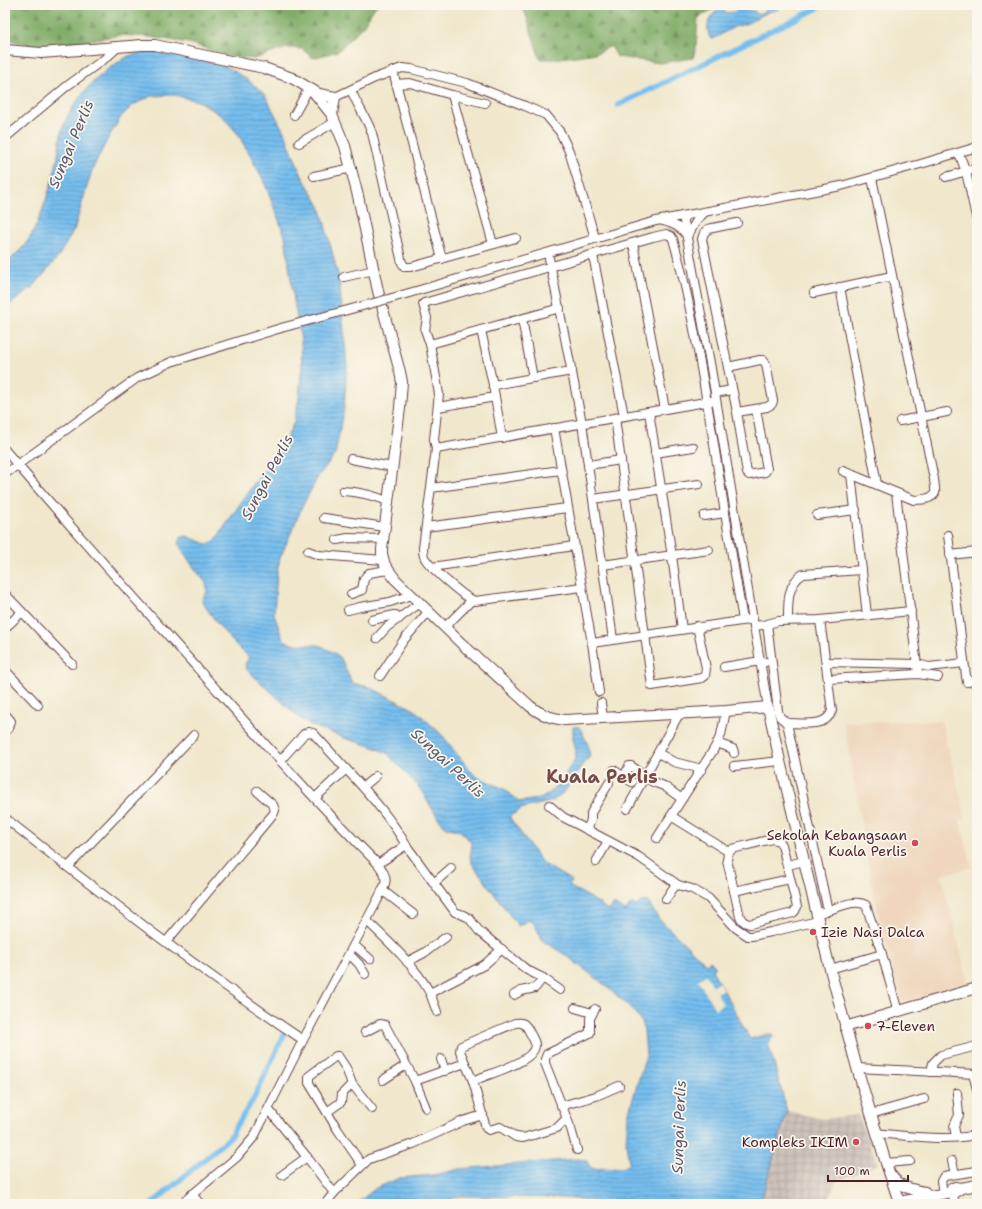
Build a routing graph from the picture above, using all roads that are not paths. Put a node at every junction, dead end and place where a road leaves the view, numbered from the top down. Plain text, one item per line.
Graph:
1 (119, 46) junction
2 (5, 50) edge
3 (393, 71) junction
4 (396, 84) junction
5 (310, 89) junction
6 (351, 90) junction
7 (452, 95) junction
8 (339, 96) junction
9 (485, 102) dead end
10 (324, 104) junction
11 (294, 115) dead end
12 (333, 119) junction
13 (5, 138) edge
14 (299, 143) dead end
15 (977, 147) edge
16 (959, 153) junction
17 (352, 168) junction
18 (977, 168) edge
19 (966, 172) junction
20 (314, 176) dead end
21 (946, 177) dead end
22 (872, 178) junction
23 (706, 212) junction
24 (683, 216) junction
25 (662, 220) junction
26 (977, 221) edge
27 (590, 223) junction
28 (737, 223) dead end
29 (609, 234) junction
30 (688, 235) junction
31 (516, 238) dead end
32 (595, 238) junction
33 (582, 242) junction
34 (633, 243) junction
35 (493, 244) junction
36 (548, 253) junction
37 (593, 255) junction
38 (442, 259) junction
39 (552, 267) junction
40 (694, 268) junction
41 (374, 270) junction
42 (682, 270) junction
43 (892, 276) junction
44 (344, 277) dead end
45 (840, 287) junction
46 (814, 293) dead end
47 (560, 308) junction
48 (522, 319) junction
49 (481, 330) junction
50 (430, 344) junction
51 (728, 367) junction
52 (572, 371) junction
53 (533, 378) junction
54 (493, 386) junction
55 (732, 390) junction
56 (716, 396) junction
57 (495, 397) junction
58 (707, 401) junction
59 (438, 407) junction
60 (665, 409) junction
61 (756, 409) junction
62 (649, 412) junction
63 (736, 412) junction
64 (947, 412) dead end
65 (624, 416) junction
66 (921, 417) junction
67 (615, 418) junction
68 (900, 421) dead end
69 (582, 423) junction
70 (554, 428) junction
71 (502, 438) junction
72 (693, 446) dead end
73 (436, 449) junction
74 (5, 450) edge
75 (655, 452) junction
76 (352, 459) dead end
77 (621, 460) junction
78 (18, 465) junction
79 (588, 465) junction
80 (393, 466) junction
81 (561, 470) junction
82 (843, 470) dead end
83 (5, 474) edge
84 (851, 474) junction
85 (699, 484) dead end
86 (877, 484) junction
87 (431, 488) junction
88 (661, 490) junction
89 (343, 491) dead end
90 (626, 494) junction
91 (896, 494) junction
92 (732, 495) junction
93 (722, 497) junction
94 (593, 499) junction
95 (389, 502) junction
96 (567, 508) junction
97 (856, 510) junction
98 (725, 513) junction
99 (817, 515) dead end
100 (704, 516) dead end
101 (324, 518) dead end
102 (385, 527) junction
103 (426, 527) junction
104 (948, 535) dead end
105 (383, 539) junction
106 (337, 540) dead end
107 (574, 546) junction
108 (709, 550) dead end
109 (308, 551) dead end
110 (977, 552) edge
111 (950, 555) junction
112 (672, 556) junction
113 (383, 560) junction
114 (635, 561) junction
115 (602, 565) junction
116 (432, 567) junction
117 (388, 570) junction
118 (862, 570) junction
119 (582, 587) junction
120 (5, 594) edge
121 (351, 594) dead end
122 (411, 595) junction
123 (472, 600) junction
124 (420, 602) junction
125 (348, 610) dead end
126 (429, 611) junction
127 (911, 611) junction
128 (22, 612) junction
129 (867, 615) junction
130 (788, 618) junction
131 (399, 619) junction
132 (372, 620) dead end
133 (743, 620) junction
134 (820, 620) junction
135 (759, 624) junction
136 (698, 626) junction
137 (445, 627) junction
138 (5, 628) edge
139 (682, 629) junction
140 (644, 634) junction
141 (377, 638) dead end
142 (613, 639) junction
143 (592, 643) junction
144 (766, 662) junction
145 (826, 662) junction
146 (964, 663) junction
147 (72, 664) dead end
148 (917, 664) junction
149 (724, 667) dead end
150 (5, 670) edge
151 (918, 674) junction
152 (380, 676) dead end
153 (938, 677) dead end
154 (828, 678) junction
155 (977, 680) edge
156 (599, 692) dead end
157 (601, 703) dead end
158 (38, 705) dead end
159 (768, 707) junction
160 (726, 711) junction
161 (5, 714) edge
162 (679, 714) junction
163 (603, 718) junction
164 (787, 723) junction
165 (5, 731) edge
166 (194, 735) dead end
167 (717, 743) junction
168 (658, 753) junction
169 (734, 753) dead end
170 (280, 761) junction
171 (734, 766) dead end
172 (781, 766) junction
173 (797, 768) junction
174 (346, 769) junction
175 (702, 769) junction
176 (614, 770) dead end
177 (376, 776) dead end
178 (645, 776) junction
179 (624, 777) junction
180 (632, 782) dead end
181 (609, 783) dead end
182 (363, 787) junction
183 (257, 791) dead end
184 (315, 798) junction
185 (682, 799) junction
186 (549, 805) dead end
187 (627, 809) dead end
188 (671, 816) junction
189 (5, 818) edge
190 (587, 830) junction
191 (657, 838) dead end
192 (608, 841) junction
193 (406, 844) junction
194 (729, 852) junction
195 (804, 861) junction
196 (596, 862) dead end
197 (378, 864) junction
198 (788, 865) junction
199 (68, 868) junction
200 (451, 868) dead end
201 (790, 879) junction
202 (434, 883) junction
203 (678, 885) junction
204 (382, 890) junction
205 (734, 891) junction
206 (666, 899) dead end
207 (828, 910) junction
208 (413, 914) dead end
209 (817, 917) junction
210 (768, 920) junction
211 (367, 921) junction
212 (771, 932) junction
213 (446, 936) dead end
214 (166, 942) junction
215 (354, 946) junction
216 (502, 949) junction
217 (350, 954) junction
218 (882, 954) junction
219 (370, 958) dead end
220 (407, 962) junction
221 (830, 969) junction
222 (366, 974) dead end
223 (543, 978) junction
224 (977, 988) edge
225 (560, 990) dead end
226 (430, 992) junction
227 (514, 995) dead end
228 (575, 1008) dead end
229 (437, 1012) dead end
230 (898, 1012) junction
231 (845, 1027) junction
232 (365, 1032) dead end
233 (303, 1040) junction
234 (977, 1046) edge
235 (441, 1059) dead end
236 (465, 1063) junction
237 (406, 1065) junction
238 (857, 1068) junction
239 (445, 1071) junction
240 (931, 1072) junction
241 (975, 1074) edge
242 (383, 1080) dead end
243 (415, 1081) junction
244 (473, 1081) junction
245 (352, 1084) junction
246 (619, 1086) dead end
247 (977, 1089) edge
248 (957, 1093) dead end
249 (924, 1099) dead end
250 (561, 1106) junction
251 (426, 1108) dead end
252 (372, 1109) dead end
253 (269, 1110) junction
254 (327, 1112) junction
255 (871, 1114) junction
256 (483, 1115) junction
257 (566, 1119) junction
258 (876, 1133) junction
259 (977, 1133) edge
260 (956, 1137) junction
261 (577, 1150) dead end
262 (308, 1157) junction
263 (952, 1161) dead end
264 (910, 1162) dead end
265 (362, 1165) junction
266 (887, 1167) junction
267 (977, 1170) edge
268 (955, 1174) junction
269 (282, 1175) dead end
270 (977, 1185) edge
271 (950, 1189) junction
272 (925, 1192) junction
273 (334, 1193) junction
274 (192, 1194) junction
275 (899, 1201) edge
276 (181, 1204) edge
277 (200, 1204) edge
278 (325, 1204) edge
279 (955, 1204) edge

1 - 2 main road
1 - 5 main road
1 - 13 street
3 - 4 street
3 - 6 street
3 - 27 street
4 - 7 street
4 - 38 street
5 - 8 main road
5 - 10 main road
5 - 11 street
6 - 8 street
6 - 38 street
7 - 9 street
7 - 35 street
8 - 10 street
8 - 12 main road
10 - 12 main road
12 - 14 street
12 - 17 main road
15 - 16 street
16 - 19 street
16 - 22 street
17 - 20 street
17 - 41 main road
18 - 19 street
19 - 21 street
19 - 26 street
22 - 23 street
22 - 43 street
23 - 24 street
23 - 30 street
24 - 25 street
24 - 30 street
25 - 29 street
25 - 30 street
27 - 29 street
27 - 32 street
27 - 33 street
28 - 51 street
29 - 32 street
30 - 40 street
31 - 35 street
32 - 33 street
33 - 36 street
34 - 37 street
34 - 42 street
34 - 60 street
35 - 38 street
36 - 39 street
36 - 78 street, bridge
37 - 39 street
37 - 65 street
39 - 47 street
39 - 50 street
40 - 42 street
40 - 56 street
41 - 44 street
41 - 80 main road
42 - 58 street
43 - 45 street
43 - 66 street
45 - 46 street
45 - 86 street
47 - 48 street
47 - 52 street
48 - 49 street
48 - 53 street
49 - 50 street
49 - 54 street
50 - 59 street
51 - 55 street
51 - 61 street
52 - 53 street
52 - 69 street
53 - 54 street
54 - 57 street
55 - 56 street
55 - 63 street
56 - 58 street
56 - 92 street
57 - 59 street
57 - 71 street
58 - 60 street
58 - 93 street
59 - 73 street
60 - 62 street
61 - 63 street
61 - 63 street
62 - 65 street
62 - 75 street
64 - 66 street
65 - 67 street
66 - 68 street
66 - 91 street
67 - 69 street
67 - 77 street
69 - 70 street
69 - 79 street
70 - 71 street
70 - 81 street
71 - 73 street
72 - 75 street
73 - 87 street
74 - 78 street
75 - 88 street
76 - 80 street
77 - 79 street
77 - 90 street
78 - 83 street
78 - 170 street
79 - 94 street
80 - 95 main road
81 - 87 street
81 - 96 street
82 - 84 street
84 - 86 street
84 - 97 street
85 - 88 street
86 - 91 street
87 - 103 street
88 - 90 street
88 - 112 street
89 - 95 street
90 - 94 street
90 - 114 street
91 - 127 street
92 - 93 street
92 - 135 street
93 - 98 street
94 - 115 street
95 - 102 main road
96 - 103 street
96 - 107 street
97 - 99 street
97 - 118 street
98 - 100 street
98 - 133 street
101 - 102 street
102 - 105 main road
103 - 116 street
104 - 111 street
105 - 106 street
105 - 113 main road
107 - 116 street
107 - 119 street
108 - 112 street
109 - 113 street
110 - 111 street
111 - 146 street
112 - 114 street
112 - 139 street
113 - 117 main road
114 - 115 street
114 - 140 street
115 - 142 street
116 - 123 street
117 - 121 street
117 - 122 main road
118 - 129 street
118 - 130 street
119 - 123 street
119 - 143 street
120 - 128 street
122 - 124 main road
122 - 125 street
123 - 137 street
124 - 126 main road
124 - 131 street
126 - 137 main road
126 - 152 street
127 - 129 street
127 - 148 street
128 - 138 street
128 - 147 street
129 - 134 street
130 - 134 street
130 - 135 street
131 - 132 street
131 - 141 street
133 - 135 street
133 - 136 street
134 - 145 street
135 - 144 street
135 - 144 street
136 - 139 street
136 - 140 street
137 - 163 main road
139 - 140 street
140 - 142 street
142 - 143 street
143 - 156 street
144 - 149 street
144 - 159 street
144 - 164 street
145 - 148 street
145 - 154 street
146 - 148 street
146 - 155 street
148 - 151 street
150 - 158 street
151 - 153 street
151 - 154 street
154 - 164 street
157 - 163 street
159 - 160 main road
159 - 172 main road
160 - 162 main road
160 - 167 street
161 - 165 street
162 - 163 main road
162 - 168 street
164 - 173 street
166 - 199 street
167 - 169 street
167 - 175 street
168 - 175 street
168 - 178 street
170 - 174 street
170 - 184 street
171 - 172 street
172 - 173 street
172 - 195 main road
173 - 207 street
174 - 182 street
174 - 184 street
175 - 185 street
176 - 179 street
177 - 182 street
178 - 179 street
178 - 185 street
178 - 187 street
179 - 180 street
181 - 190 street
182 - 193 street
183 - 214 street
184 - 197 street
185 - 188 street
186 - 190 street
188 - 191 street
188 - 194 street
189 - 199 street
190 - 192 street
192 - 196 street
192 - 203 street
193 - 197 street
193 - 202 street
194 - 198 street
194 - 205 street
195 - 198 street
195 - 209 main road
197 - 204 street
198 - 201 street
199 - 214 street
200 - 202 street
201 - 205 street
201 - 210 street
202 - 216 street
203 - 206 street
203 - 212 street
204 - 208 street
204 - 211 street
205 - 210 street
207 - 209 street
207 - 218 street
209 - 212 street
209 - 221 main road
210 - 212 street
211 - 215 street
211 - 220 street
213 - 220 street
214 - 233 street
215 - 217 street
215 - 219 street
216 - 223 street
216 - 226 street
217 - 222 street
217 - 233 street
218 - 221 street
218 - 230 street
220 - 226 street
221 - 231 main road
223 - 225 street
223 - 227 street
224 - 230 main road
226 - 229 street
228 - 250 street
230 - 231 main road
231 - 238 main road
232 - 237 street
233 - 253 street
234 - 240 street
235 - 239 street
236 - 239 street
236 - 244 street
236 - 244 street
237 - 242 street
237 - 243 street
238 - 240 street
238 - 255 main road
239 - 243 street
240 - 241 street
241 - 247 street
243 - 251 street
244 - 256 street
245 - 252 street
245 - 254 street
245 - 254 street
246 - 250 street
248 - 260 street
249 - 255 street
250 - 257 street
253 - 262 street
253 - 274 street
254 - 265 street
255 - 258 main road
256 - 257 street
256 - 265 street
257 - 261 street
258 - 260 street
258 - 266 main road
259 - 260 street
262 - 269 street
262 - 273 street
263 - 268 street
264 - 266 street
265 - 273 street
266 - 272 main road
266 - 275 main road
267 - 268 street
268 - 271 street
270 - 271 main road
271 - 272 main road
271 - 275 main road
271 - 279 street
272 - 275 main road
273 - 278 street
274 - 276 street
274 - 277 street

